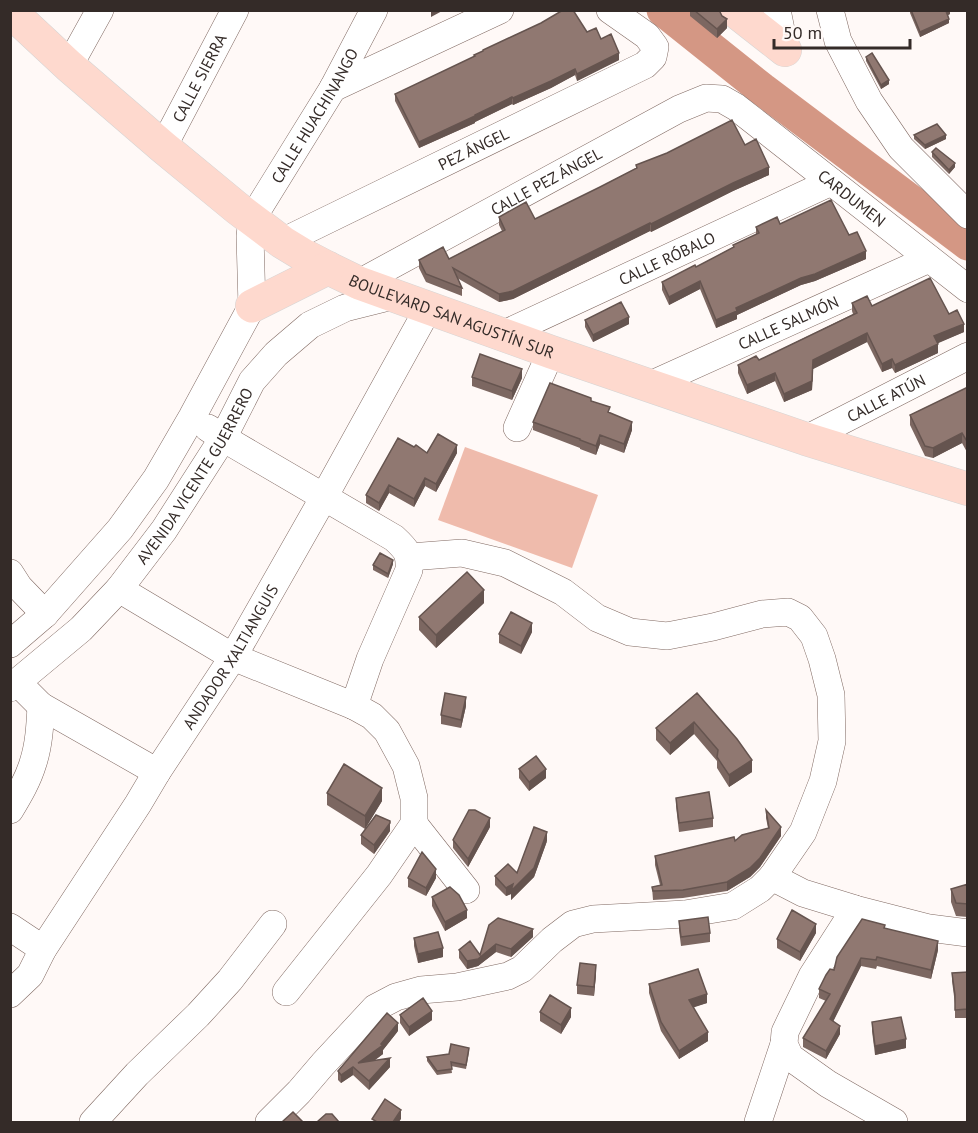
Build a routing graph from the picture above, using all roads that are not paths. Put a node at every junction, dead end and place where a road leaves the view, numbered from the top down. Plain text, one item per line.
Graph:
1 (100, 10) edge
2 (235, 10) edge
3 (374, 10) edge
4 (500, 10) edge
5 (610, 10) edge
6 (734, 10) edge
7 (777, 10) edge
8 (830, 10) edge
9 (10, 11) edge
10 (784, 50) joint
11 (69, 66) junction
12 (333, 88) junction
13 (736, 107) joint
14 (163, 147) junction
15 (831, 182) junction
16 (968, 214) edge
17 (252, 219) junction
18 (282, 242) junction
19 (929, 259) junction
20 (328, 268) junction
21 (359, 283) junction
22 (968, 289) edge
23 (397, 295) junction
24 (252, 306) junction
25 (429, 307) junction
26 (502, 335) junction
27 (551, 352) junction
28 (968, 356) edge
29 (648, 386) junction
30 (192, 417) junction
31 (518, 428) dead end
32 (222, 438) junction
33 (806, 439) junction
34 (964, 485) edge
35 (324, 497) junction
36 (410, 557) junction
37 (10, 573) edge
38 (119, 589) junction
39 (45, 614) junction
40 (10, 644) edge
41 (233, 657) junction
42 (14, 686) edge
43 (41, 706) junction
44 (354, 706) junction
45 (157, 772) junction
46 (10, 810) edge
47 (414, 824) junction
48 (772, 878) junction
49 (466, 890) dead end
50 (855, 909) junction
51 (273, 924) dead end
52 (10, 927) edge
53 (968, 933) edge
54 (43, 949) junction
55 (286, 992) dead end
56 (10, 994) edge
57 (784, 1044) junction
58 (93, 1122) edge
59 (269, 1122) edge
60 (758, 1122) edge
61 (894, 1122) edge

1 - 11 street
2 - 14 street, CALLE SIERRA
3 - 12 street, CALLE HUACHINANGO
4 - 12 street
5 - 18 street, PEZ ÁNGEL
6 - 10 main road
7 - 10 street
8 - 16 street
9 - 11 main road, BOULEVARD SAN AGUSTÍN SUR
11 - 14 main road, BOULEVARD SAN AGUSTÍN SUR
12 - 17 street, CALLE HUACHINANGO
13 - 15 street, CARDUMEN
13 - 21 street, CALLE PEZ ÁNGEL
14 - 17 main road, BOULEVARD SAN AGUSTÍN SUR
15 - 19 street, CARDUMEN
15 - 26 street, CALLE RÓBALO
17 - 18 main road, BOULEVARD SAN AGUSTÍN SUR
17 - 24 street
18 - 20 main road, BOULEVARD SAN AGUSTÍN SUR
19 - 22 street, CARDUMEN
19 - 29 street, CALLE SALMÓN
20 - 21 main road, BOULEVARD SAN AGUSTÍN SUR
20 - 24 main road
21 - 23 main road, BOULEVARD SAN AGUSTÍN SUR
23 - 25 main road, BOULEVARD SAN AGUSTÍN SUR
23 - 32 street, AVENIDA VICENTE GUERRERO
24 - 30 street, AVENIDA VICENTE GUERRERO
25 - 26 main road, BOULEVARD SAN AGUSTÍN SUR
25 - 35 street, ANDADOR XALTIANGUIS
26 - 27 main road, BOULEVARD SAN AGUSTÍN SUR
27 - 29 main road, BOULEVARD SAN AGUSTÍN SUR
27 - 31 street
28 - 33 street, CALLE ATÚN
29 - 33 main road, BOULEVARD SAN AGUSTÍN SUR
30 - 32 street
30 - 39 street, AVENIDA VICENTE GUERRERO
32 - 35 street
32 - 38 street, AVENIDA VICENTE GUERRERO
33 - 34 main road, BOULEVARD SAN AGUSTÍN SUR
35 - 36 street
35 - 41 street, ANDADOR XALTIANGUIS
36 - 44 street
36 - 48 street
37 - 39 street
38 - 41 street
38 - 42 street, AVENIDA VICENTE GUERRERO
39 - 40 street, AVENIDA VICENTE GUERRERO
41 - 44 street
41 - 45 street, ANDADOR XALTIANGUIS
42 - 43 street
43 - 45 street
43 - 46 street
44 - 47 street
45 - 54 street, ANDADOR XALTIANGUIS
47 - 49 street
47 - 55 street
48 - 50 street
48 - 59 street
50 - 53 street
50 - 57 street
51 - 58 street
52 - 54 street
54 - 56 street, ANDADOR XALTIANGUIS
57 - 60 street
57 - 61 street

